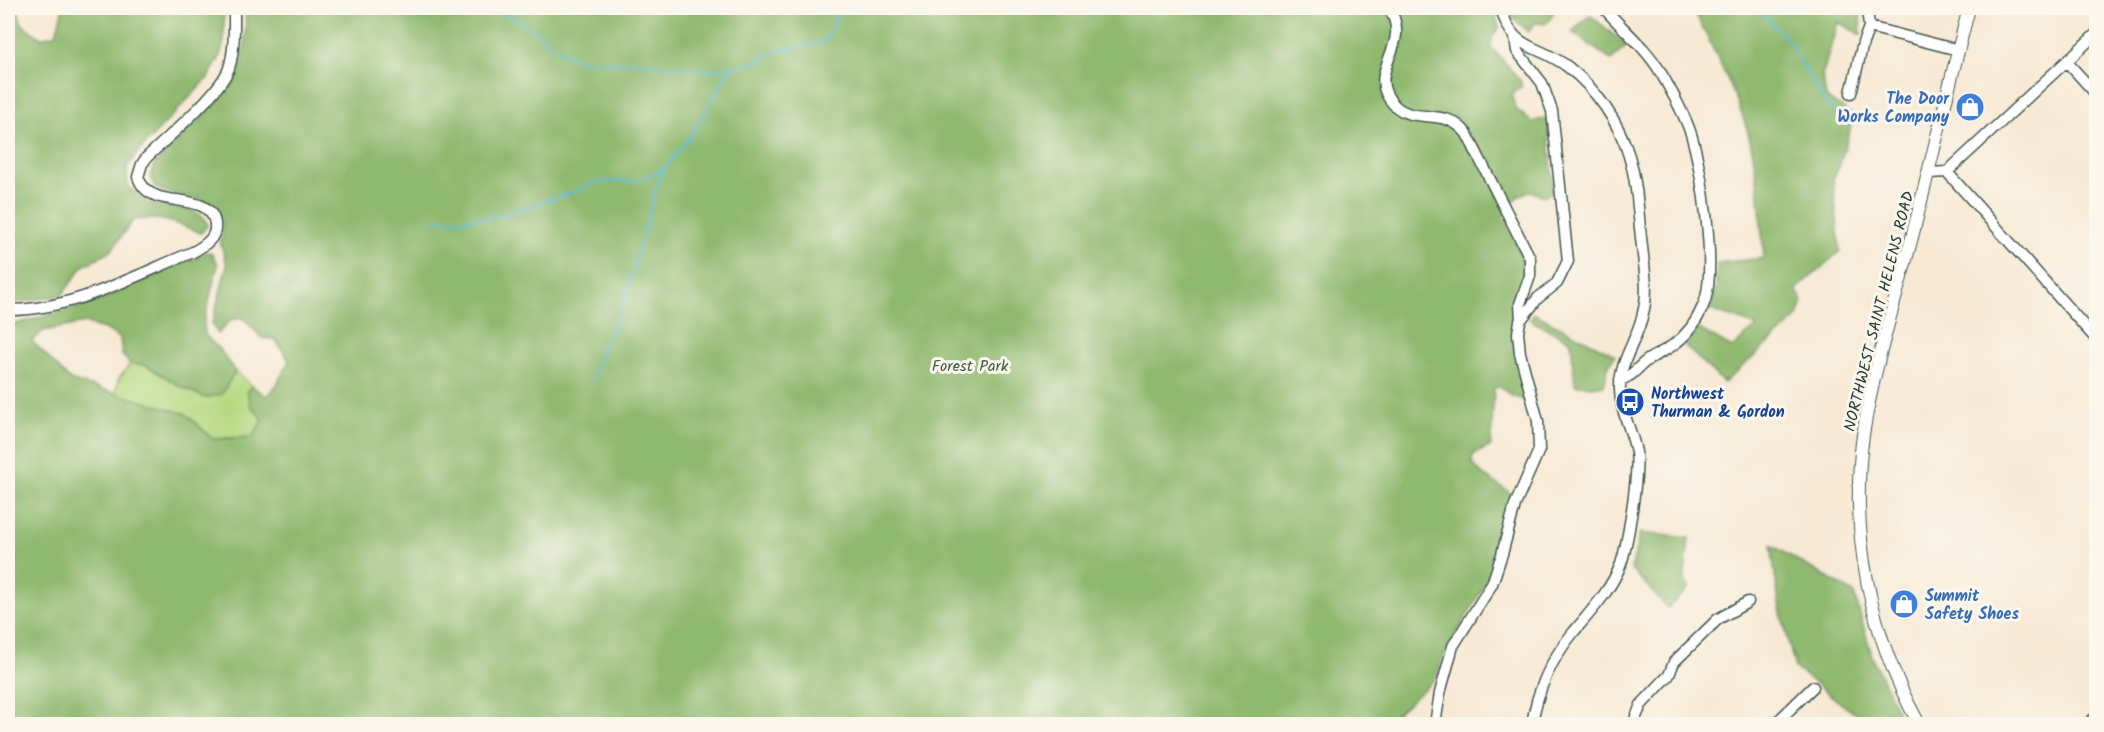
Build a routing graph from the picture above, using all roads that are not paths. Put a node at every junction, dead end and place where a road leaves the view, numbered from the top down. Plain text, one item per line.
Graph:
1 (234, 8) edge
2 (1389, 8) edge
3 (1501, 8) edge
4 (1604, 8) edge
5 (1867, 8) edge
6 (1969, 8) edge
7 (1869, 27) junction
8 (2097, 34) edge
9 (1515, 38) junction
10 (1958, 50) junction
11 (2067, 62) junction
12 (1851, 93) dead end
13 (2097, 94) edge
14 (1947, 172) junction
15 (1928, 173) junction
16 (8, 310) edge
17 (1521, 320) junction
18 (2097, 339) edge
19 (1620, 380) junction
20 (1748, 602) dead end
21 (1813, 687) dead end
22 (2097, 717) edge
23 (1435, 724) edge
24 (1532, 724) edge
25 (1633, 724) edge
26 (1775, 724) edge
27 (1919, 724) edge
28 (2088, 724) edge

1 - 16 street
2 - 17 street
3 - 9 street
4 - 19 street
5 - 7 street
6 - 10 main road, NORTHWEST SAINT HELENS ROAD
7 - 10 street
7 - 12 street
8 - 11 street
9 - 17 street
9 - 19 street
10 - 15 main road, NORTHWEST SAINT HELENS ROAD
11 - 13 street
11 - 14 street
14 - 15 street
14 - 18 street
15 - 27 main road, NORTHWEST SAINT HELENS ROAD
17 - 23 street
19 - 24 street
20 - 25 street
21 - 26 street
22 - 28 street

